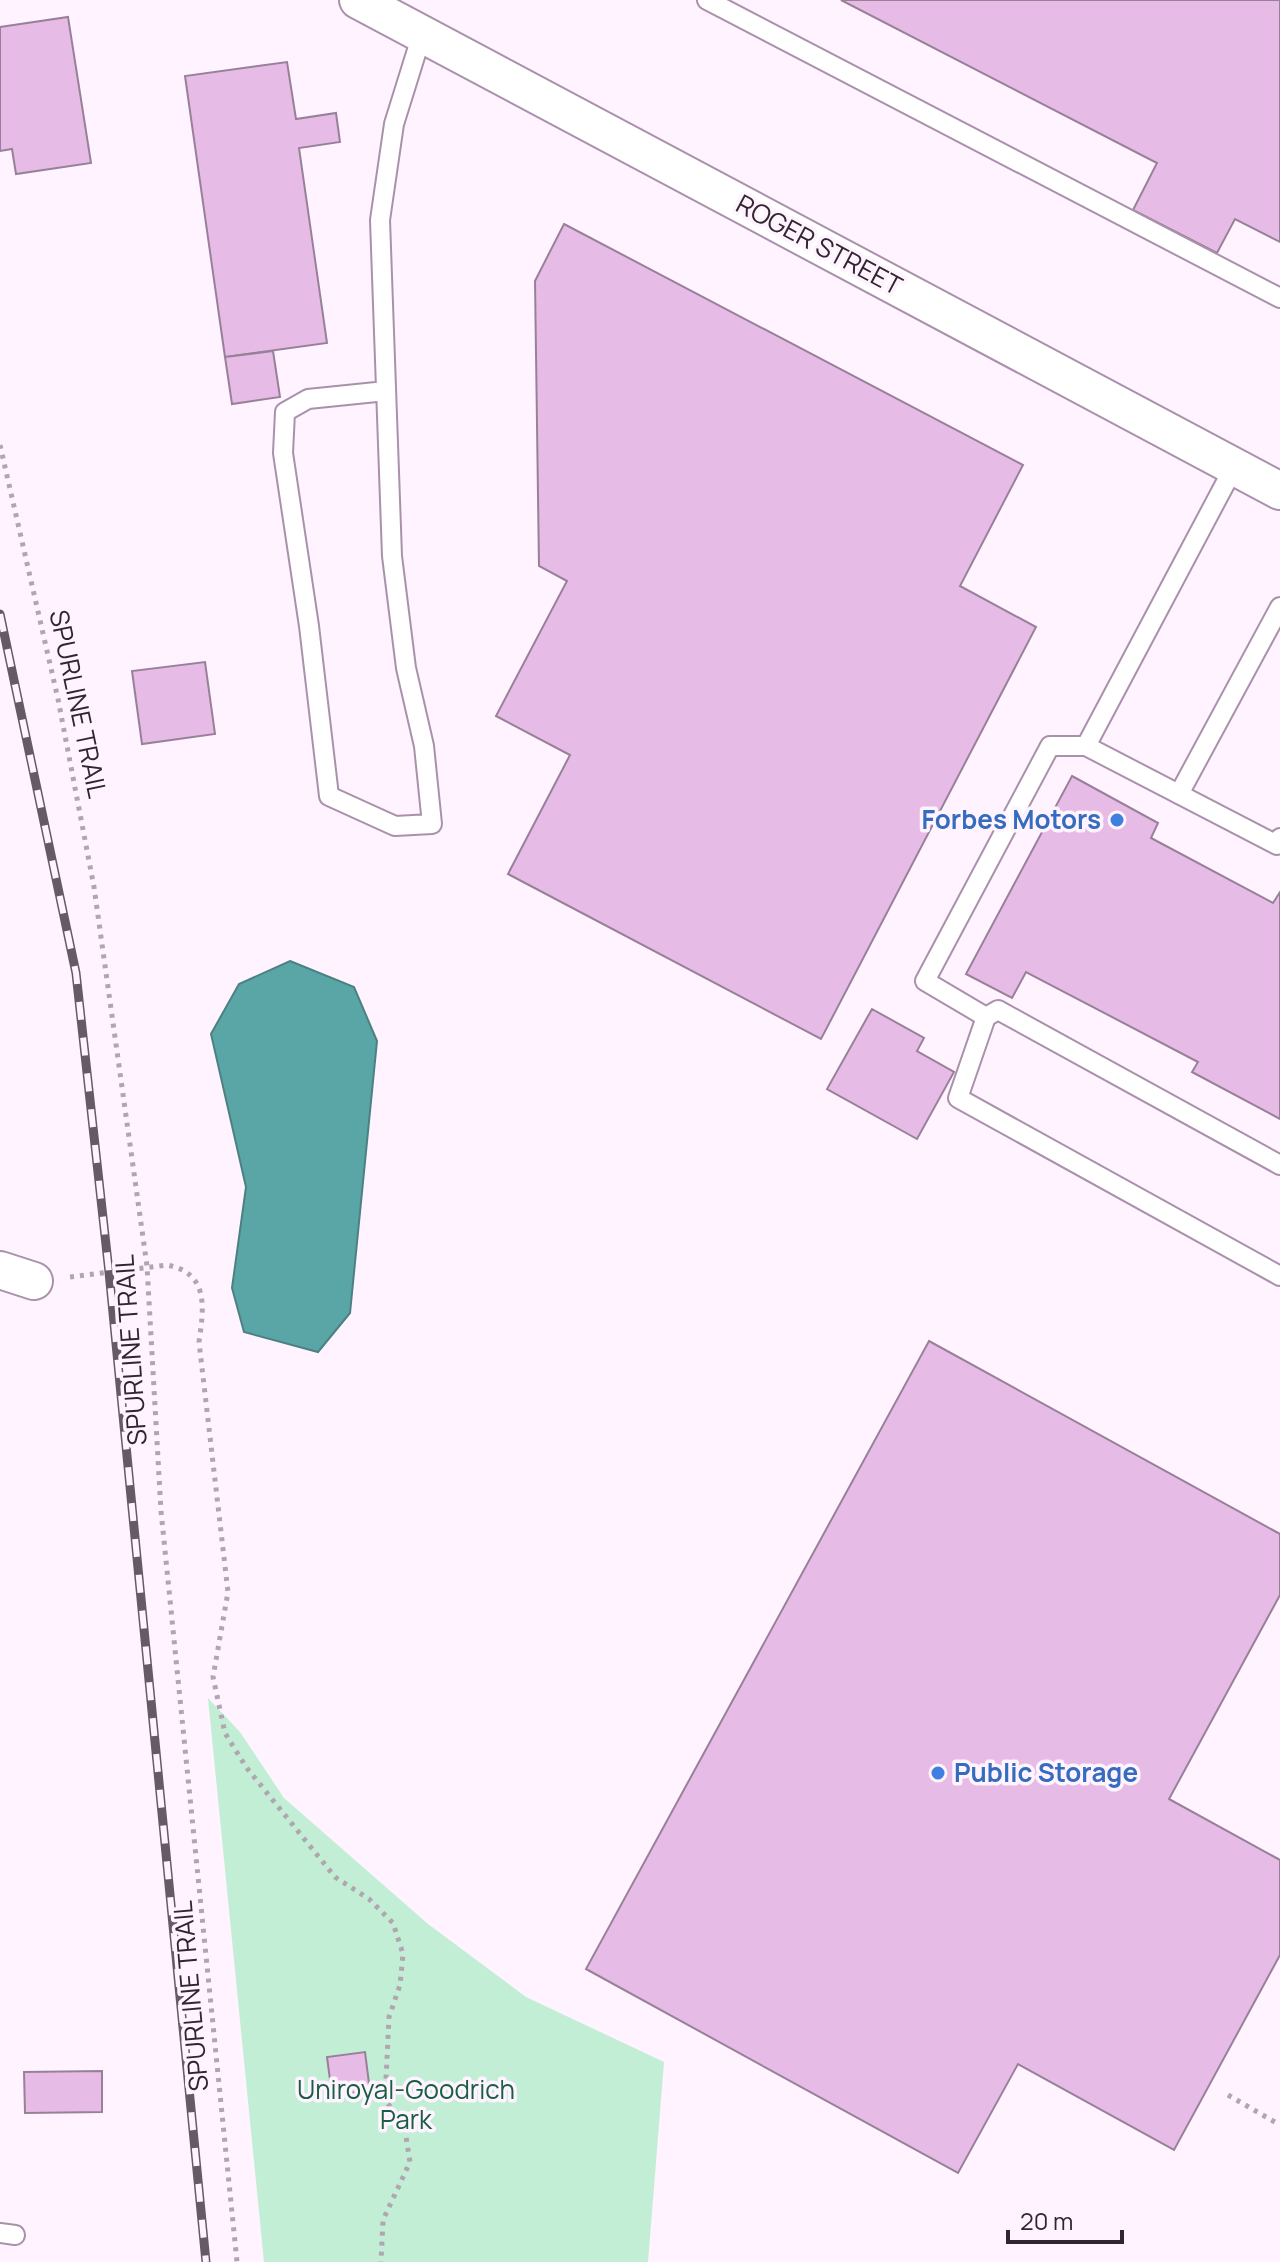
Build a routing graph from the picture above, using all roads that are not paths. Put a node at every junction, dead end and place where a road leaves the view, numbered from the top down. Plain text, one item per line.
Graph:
1 (358, 0) edge
2 (707, 0) edge
3 (422, 34) junction
4 (1280, 298) edge
5 (386, 391) junction
6 (1234, 467) junction
7 (1280, 491) edge
8 (1280, 607) edge
9 (1086, 746) junction
10 (1179, 794) junction
11 (1280, 838) edge
12 (986, 1017) junction
13 (1280, 1165) edge
14 (1280, 1276) edge

1 - 3 street, ROGER STREET
2 - 4 lane
3 - 5 lane
3 - 6 street, ROGER STREET
5 - 5 lane
6 - 7 street, ROGER STREET
6 - 9 lane
8 - 10 lane
9 - 10 lane
9 - 12 lane
10 - 11 lane
12 - 13 lane
12 - 14 lane

